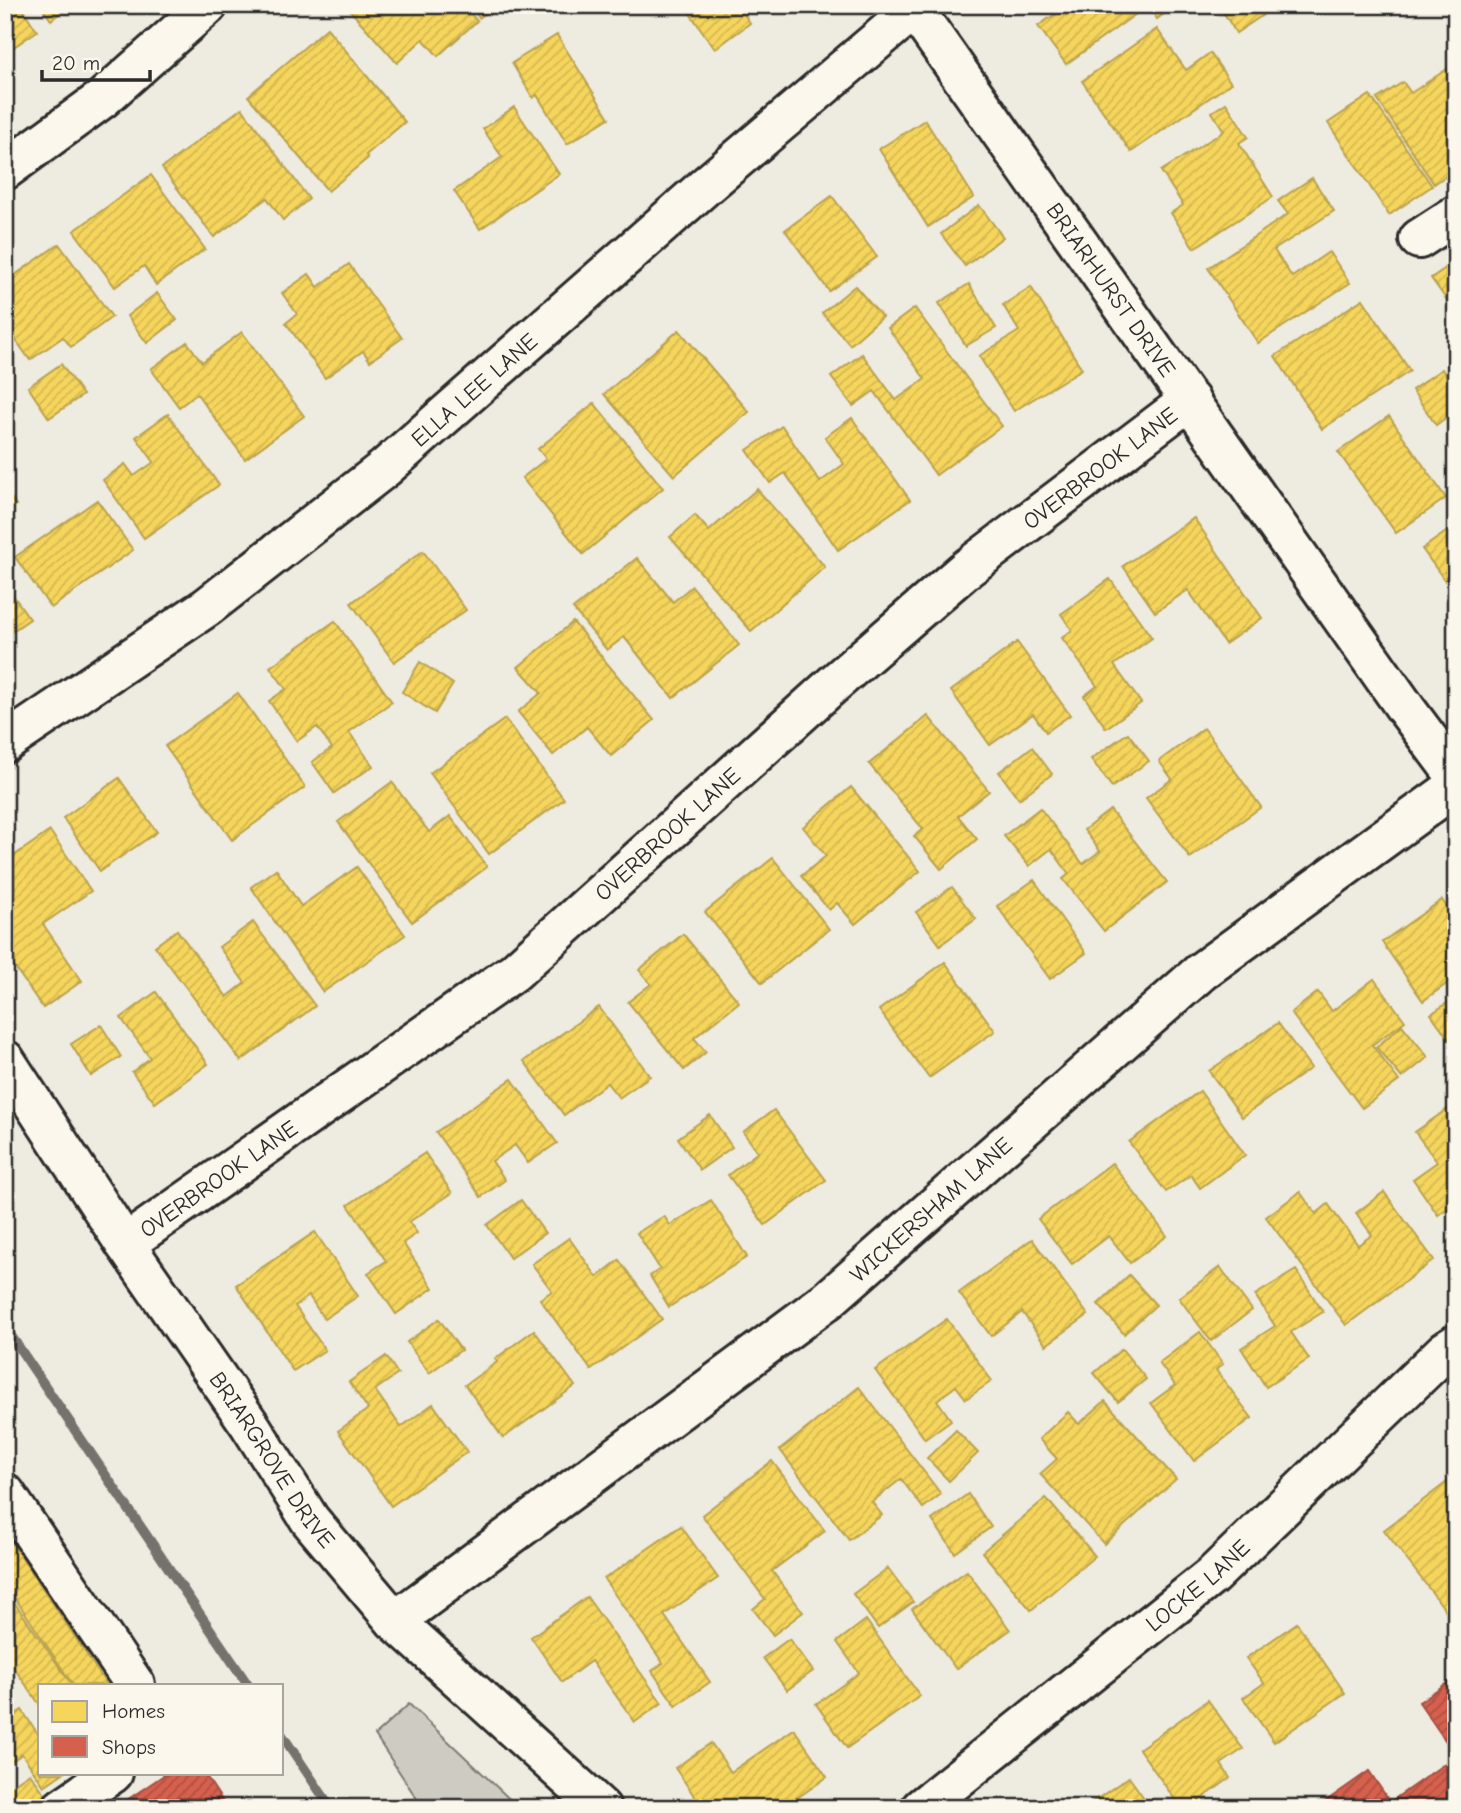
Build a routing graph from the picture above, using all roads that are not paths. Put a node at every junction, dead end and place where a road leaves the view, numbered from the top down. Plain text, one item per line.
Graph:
1 (208, 5) edge
2 (916, 7) edge
3 (5, 170) edge
4 (1456, 215) edge
5 (1419, 239) dead end
6 (1190, 400) junction
7 (5, 743) edge
8 (1456, 776) edge
9 (1456, 786) edge
10 (5, 1060) edge
11 (125, 1244) junction
12 (1456, 1344) edge
13 (5, 1493) edge
14 (395, 1621) junction
15 (134, 1684) edge
16 (112, 1774) edge
17 (62, 1808) edge
18 (601, 1808) edge
19 (921, 1808) edge

1 - 3 street
2 - 6 street, BRIARHURST DRIVE
2 - 7 street, ELLA LEE LANE
4 - 5 street
6 - 8 street, BRIARHURST DRIVE
6 - 11 street, OVERBROOK LANE
9 - 14 street, WICKERSHAM LANE
10 - 11 street, BRIARGROVE DRIVE
11 - 14 street, BRIARGROVE DRIVE
12 - 19 street, LOCKE LANE
13 - 15 street
14 - 18 street, BRIARGROVE DRIVE
16 - 17 street

